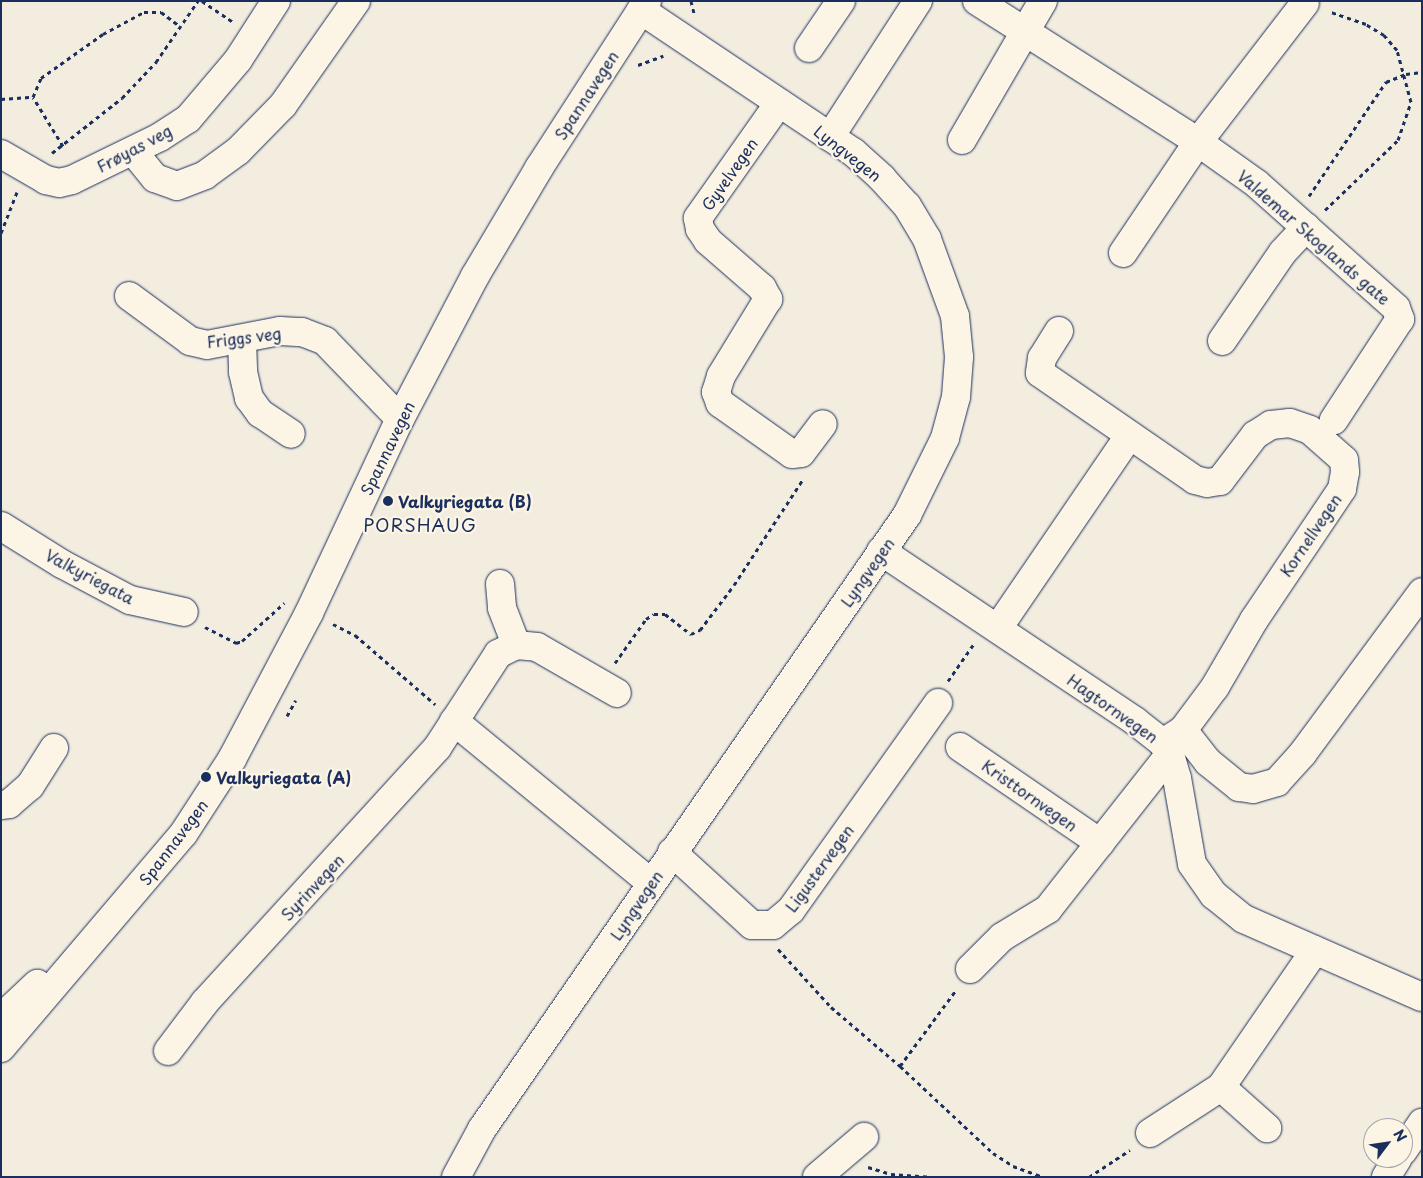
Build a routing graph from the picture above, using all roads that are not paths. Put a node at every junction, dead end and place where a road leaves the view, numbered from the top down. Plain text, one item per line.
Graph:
1 (276, 1) edge
2 (356, 1) edge
3 (841, 1) edge
4 (918, 1) edge
5 (977, 1) edge
6 (1043, 1) edge
7 (1305, 3) road end
8 (644, 6) edge
9 (1023, 31) junction
10 (809, 48) dead end
11 (779, 103) junction
12 (830, 137) junction
13 (962, 140) dead end
14 (1198, 142) junction
15 (133, 151) junction
16 (1, 154) edge
17 (1300, 222) junction
18 (1123, 253) dead end
19 (129, 296) dead end
20 (1059, 332) dead end
21 (242, 340) junction
22 (1222, 341) dead end
23 (400, 419) junction
24 (1334, 420) dead end
25 (823, 424) dead end
26 (291, 434) dead end
27 (1128, 436) junction
28 (1, 526) edge
29 (881, 551) junction
30 (500, 584) dead end
31 (1422, 592) edge
32 (184, 612) road end
33 (993, 625) junction
34 (516, 645) junction
35 (608, 688) road end
36 (938, 703) road end
37 (454, 721) junction
38 (1172, 742) junction
39 (960, 747) dead end
40 (54, 748) dead end
41 (1, 805) edge
42 (1100, 843) junction
43 (672, 852) junction
44 (651, 883) junction
45 (132, 896) junction
46 (1315, 950) junction
47 (970, 969) road end
48 (1422, 997) edge
49 (1, 1018) edge
50 (1, 1048) edge
51 (168, 1052) dead end
52 (1221, 1087) junction
53 (1422, 1122) edge
54 (1267, 1128) dead end
55 (1150, 1133) road end
56 (1413, 1136) edge
57 (857, 1143) road end
58 (456, 1177) edge
59 (817, 1177) edge

1 - 15 street, Frøyas veg
2 - 15 street
3 - 10 street
4 - 12 street
5 - 9 street, Valdemar Skoglands gate
6 - 9 street
7 - 14 street
8 - 11 street, Lyngvegen
8 - 23 street, Spannavegen
9 - 13 street
9 - 14 street, Valdemar Skoglands gate
11 - 12 street, Lyngvegen
11 - 25 street, Gyvelvegen
12 - 29 street, Lyngvegen
14 - 17 street, Valdemar Skoglands gate
14 - 18 street
15 - 16 street, Frøyas veg
17 - 22 street
17 - 24 street, Valdemar Skoglands gate
19 - 21 street, Friggs veg
20 - 27 street, Kornellvegen
21 - 23 street, Friggs veg
21 - 26 street
23 - 45 street, Spannavegen
27 - 33 street
27 - 38 street, Kornellvegen
28 - 32 street, Valkyriegata
29 - 33 street, Hagtornvegen
29 - 43 street, Lyngvegen
30 - 34 street
31 - 38 street
33 - 38 street, Hagtornvegen
34 - 35 street
34 - 37 street, Syrinvegen
36 - 43 street, Ligustervegen
37 - 44 street
37 - 51 street, Syrinvegen
38 - 42 street
38 - 46 street, Hagtornvegen
39 - 42 street, Kristtornvegen
40 - 41 street
42 - 47 street
43 - 44 street, Lyngvegen
44 - 58 street, Lyngvegen
45 - 49 street, Spannavegen
45 - 50 street, Spannavegen
46 - 48 street, Hagtornvegen
46 - 52 street
52 - 54 street
52 - 55 street
53 - 56 street
57 - 59 street

